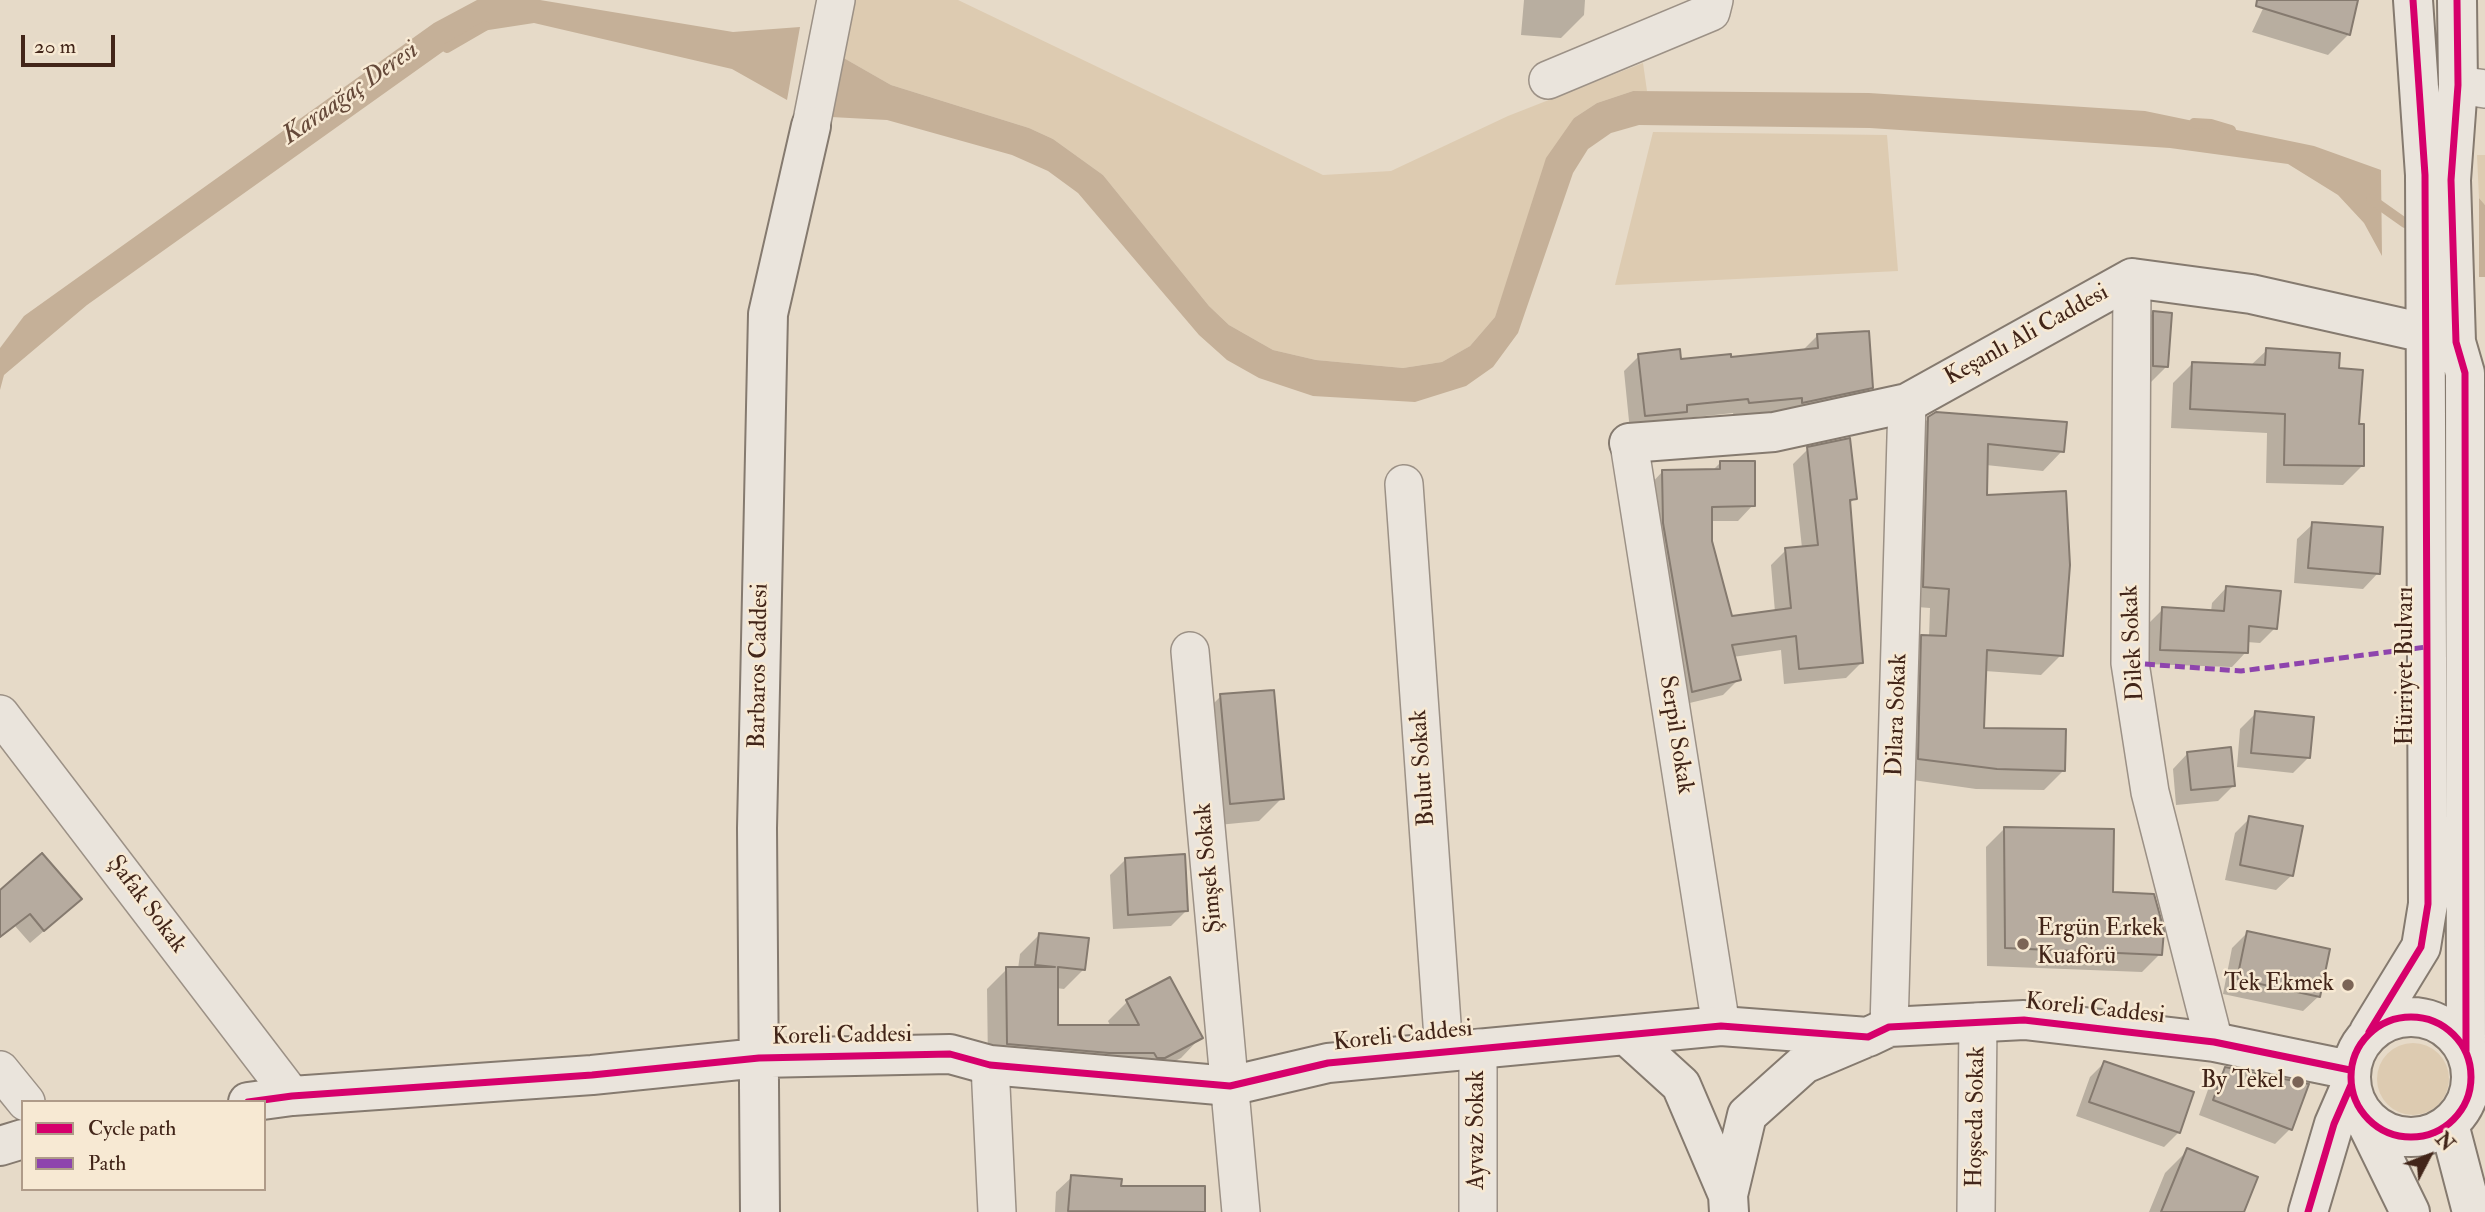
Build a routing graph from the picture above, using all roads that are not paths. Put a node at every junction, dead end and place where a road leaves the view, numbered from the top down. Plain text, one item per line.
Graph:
1 (836, 0) edge
2 (1714, 0) edge
3 (2413, 0) edge
4 (2457, 0) edge
5 (1548, 80) dead end
6 (2472, 87) edge
7 (811, 126) joint
8 (2438, 178) junction
9 (2132, 278) junction
10 (2455, 343) edge
11 (1907, 403) junction
12 (1629, 443) joint
13 (1404, 484) dead end
14 (1190, 651) dead end
15 (0, 714) edge
16 (1978, 1022) junction
17 (1720, 1026) junction
18 (1878, 1032) junction
19 (2370, 1032) junction
20 (1626, 1035) junction
21 (2214, 1042) junction
22 (1461, 1050) junction
23 (759, 1058) junction
24 (2474, 1063) edge
25 (990, 1065) junction
26 (0, 1070) edge
27 (1230, 1086) junction
28 (2354, 1089) junction
29 (292, 1096) junction
30 (24, 1100) edge
31 (263, 1100) edge
32 (2449, 1124) junction
33 (21, 1140) edge
34 (0, 1146) edge
35 (1728, 1203) edge
36 (760, 1212) edge
37 (997, 1212) edge
38 (1241, 1212) edge
39 (1478, 1212) edge
40 (1976, 1212) edge
41 (2308, 1212) edge
42 (2410, 1212) edge
43 (2472, 1212) edge

1 - 7 street
2 - 5 street
3 - 8 street
4 - 6 street
6 - 8 street
7 - 23 street, Barbaros Caddesi
8 - 10 street, Hürriyet Bulvarı
9 - 10 street, Keşanlı Ali Caddesi
9 - 11 street, Keşanlı Ali Caddesi
9 - 21 street, Dilek Sokak
10 - 19 street, Hürriyet Bulvarı
10 - 24 street, Hürriyet Bulvarı
11 - 12 street, Keşanlı Ali Caddesi
11 - 18 street, Dilara Sokak
12 - 17 street, Serpil Sokak
13 - 22 street, Bulut Sokak
14 - 27 street, Şimşek Sokak
15 - 29 street, Şafak Sokak
16 - 18 street, Koreli Caddesi
16 - 21 street, Koreli Caddesi
16 - 40 street, Hoşseda Sokak
17 - 18 street, Koreli Caddesi
17 - 20 street, Koreli Caddesi
18 - 35 street
19 - 24 street
19 - 28 street
20 - 22 street, Koreli Caddesi
20 - 35 street
21 - 28 street, Koreli Caddesi
22 - 27 street, Koreli Caddesi
22 - 39 street, Ayvaz Sokak
23 - 25 street, Koreli Caddesi
23 - 29 street, Koreli Caddesi
23 - 36 street, Barbaros Caddesi
24 - 32 street
25 - 27 street, Koreli Caddesi
25 - 37 street
26 - 30 street
27 - 38 street, Şimşek Sokak
28 - 32 street
28 - 41 street
28 - 42 street
29 - 31 street, Koreli Caddesi
32 - 43 street
33 - 34 street

